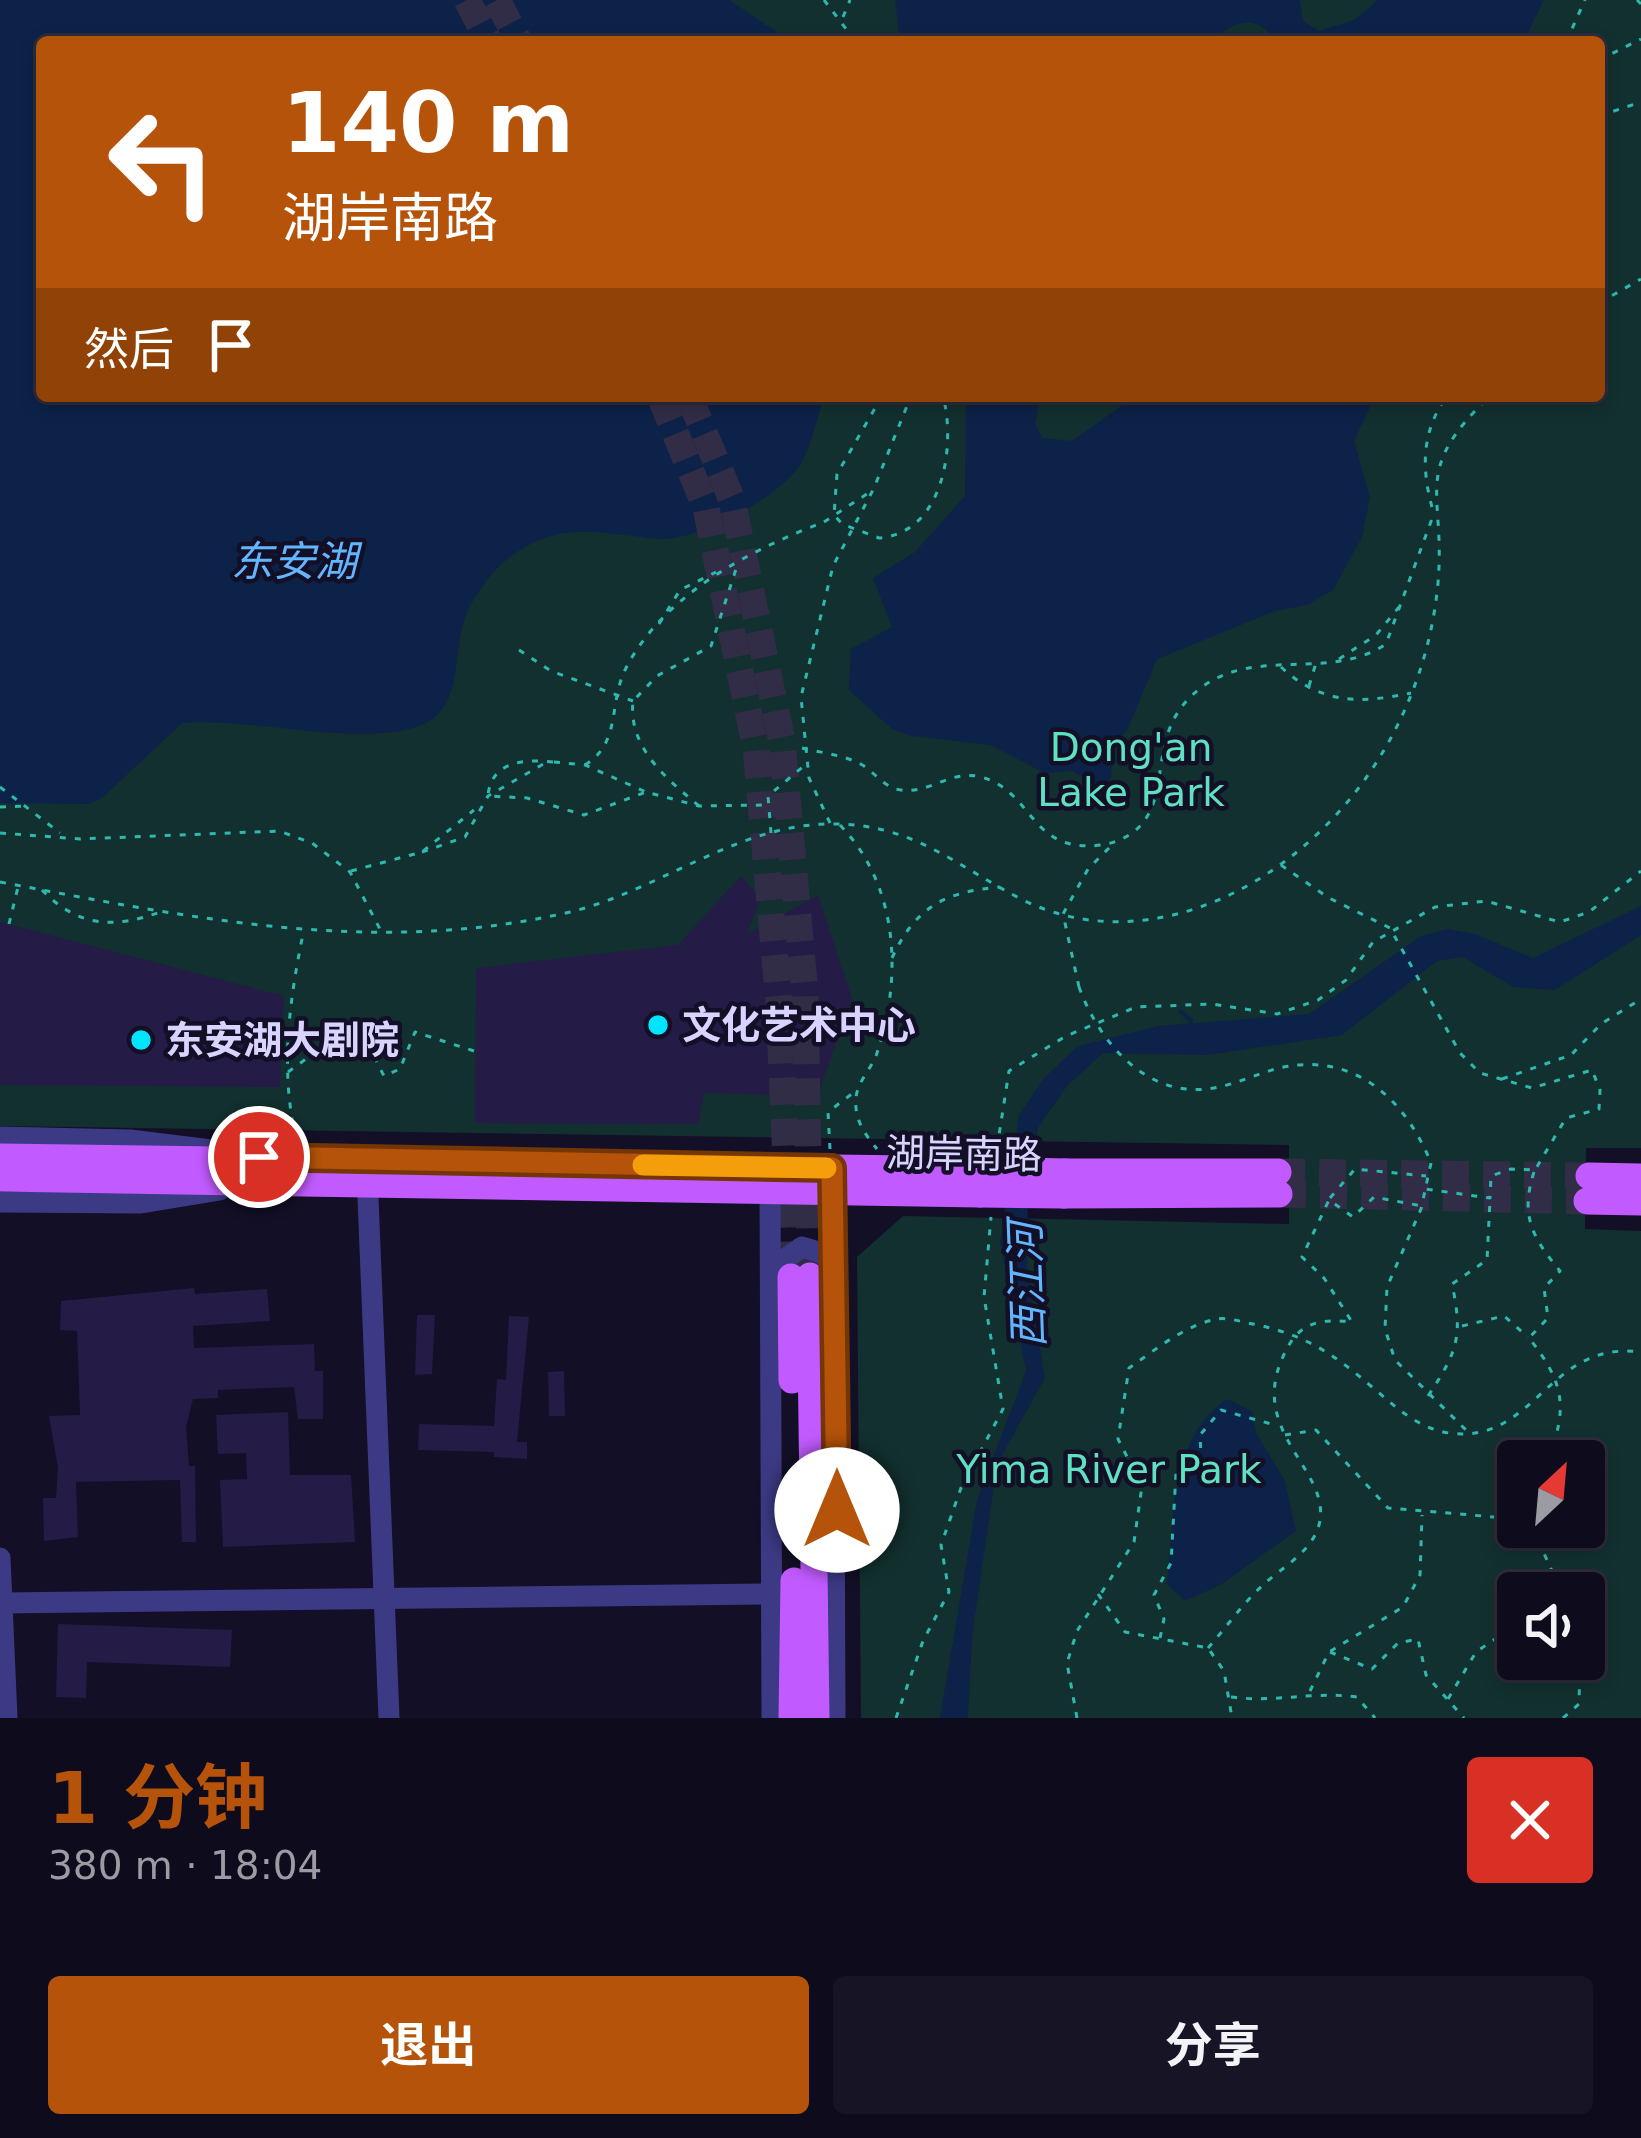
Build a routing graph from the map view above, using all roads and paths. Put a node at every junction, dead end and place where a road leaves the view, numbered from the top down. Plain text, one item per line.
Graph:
1 (824, 0) edge
2 (850, 0) edge
3 (1585, 0) edge
4 (842, 19) junction
5 (852, 36) edge
6 (1569, 36) edge
7 (1641, 39) edge
8 (1605, 57) edge
9 (1641, 102) edge
10 (1605, 114) edge
11 (1641, 279) edge
12 (1605, 300) edge
13 (878, 402) edge
14 (909, 402) edge
15 (943, 402) edge
16 (1443, 402) edge
17 (1485, 402) edge
18 (874, 488) junction
19 (1434, 513) junction
20 (835, 515) junction
21 (852, 529) junction
22 (739, 562) junction
23 (722, 570) junction
24 (1404, 601) junction
25 (652, 635) junction
26 (519, 650) dead end
27 (1335, 661) junction
28 (1316, 663) junction
29 (1280, 666) junction
30 (1309, 688) junction
31 (1414, 693) junction
32 (616, 694) junction
33 (633, 701) junction
34 (802, 748) junction
35 (553, 762) junction
36 (806, 764) junction
37 (585, 765) junction
38 (0, 787) edge
39 (646, 792) junction
40 (488, 796) junction
41 (479, 805) junction
42 (765, 805) junction
43 (27, 806) junction
44 (703, 806) junction
45 (0, 807) edge
46 (830, 824) junction
47 (839, 825) junction
48 (0, 833) edge
49 (771, 833) junction
50 (62, 835) junction
51 (1114, 844) junction
52 (422, 852) junction
53 (1279, 864) junction
54 (1641, 871) edge
55 (350, 872) junction
56 (0, 882) edge
57 (18, 885) junction
58 (1000, 887) junction
59 (40, 889) junction
60 (165, 910) junction
61 (0, 914) edge
62 (1063, 914) junction
63 (1390, 928) junction
64 (303, 933) junction
65 (382, 933) junction
66 (892, 960) junction
67 (1641, 999) edge
68 (474, 1051) dead end
69 (288, 1072) junction
70 (1500, 1079) junction
71 (856, 1091) junction
72 (0, 1137) edge
73 (878, 1150) dead end
74 (0, 1156) edge
75 (301, 1158) junction
76 (260, 1169) junction
77 (1534, 1170) junction
78 (367, 1172) junction
79 (1428, 1176) junction
80 (1641, 1177) edge
81 (0, 1178) edge
82 (770, 1179) junction
83 (833, 1180) junction
84 (1279, 1183) tunnel mouth
85 (987, 1184) junction
86 (1425, 1189) junction
87 (1490, 1198) junction
88 (1329, 1200) junction
89 (0, 1202) edge
90 (1641, 1202) edge
91 (1422, 1206) junction
92 (802, 1273) junction
93 (1460, 1326) junction
94 (1296, 1333) junction
95 (1529, 1338) junction
96 (1641, 1352) edge
97 (1558, 1374) junction
98 (1428, 1396) junction
99 (1277, 1425) junction
100 (1470, 1434) junction
101 (1283, 1436) junction
102 (1556, 1440) edge
103 (1422, 1513) junction
104 (1497, 1518) edge
105 (0, 1558) edge
106 (770, 1594) junction
107 (1098, 1594) junction
108 (382, 1599) junction
109 (1, 1603) edge
110 (1160, 1639) junction
111 (1497, 1641) edge
112 (1208, 1648) junction
113 (1329, 1652) junction
114 (1580, 1680) edge
115 (1310, 1691) junction
116 (1229, 1696) junction
117 (1447, 1700) junction
118 (7, 1718) edge
119 (389, 1718) edge
120 (772, 1718) edge
121 (792, 1718) edge
122 (816, 1718) edge
123 (835, 1718) edge
124 (896, 1718) edge
125 (1077, 1718) edge
126 (1232, 1718) edge
127 (1375, 1718) edge
128 (1464, 1718) edge
129 (1563, 1718) edge

1 - 4 path
2 - 4 path
3 - 6 path
4 - 5 path
7 - 8 path
9 - 10 path
11 - 12 path
13 - 20 path
14 - 18 path
15 - 21 path
16 - 19 path
17 - 19 path
18 - 20 path
18 - 21 path
19 - 24 path
19 - 31 path
20 - 21 path
20 - 22 path, bridge
21 - 34 path
22 - 23 path, bridge
22 - 33 path, bridge
23 - 25 path, bridge
23 - 25 path, bridge
24 - 27 path
24 - 27 path
25 - 32 path, bridge
26 - 32 path
27 - 28 path
28 - 29 path
28 - 30 path
29 - 30 path
29 - 51 path
30 - 31 path
31 - 53 path
32 - 33 path, bridge
32 - 37 path, bridge
33 - 44 path, bridge
34 - 36 path
34 - 51 path
35 - 37 path
35 - 40 path
35 - 40 path
36 - 42 path
36 - 46 path
37 - 39 path
38 - 43 path
39 - 40 path
39 - 44 path
40 - 41 path
41 - 52 path
41 - 52 path
42 - 44 path
42 - 49 path
43 - 45 path
43 - 50 path
46 - 47 path
46 - 49 path
47 - 58 path
47 - 66 path
48 - 50 path
49 - 65 path
50 - 55 path
51 - 62 path
52 - 55 path
53 - 62 path
53 - 63 path
54 - 63 path
55 - 65 path
56 - 57 path
57 - 59 path
57 - 61 path
58 - 62 path
58 - 66 path
59 - 60 path
59 - 60 path
60 - 64 path
62 - 79 path, bridge
63 - 70 path
63 - 85 path
64 - 65 path
64 - 69 path
66 - 71 path
67 - 70 path
68 - 69 path
69 - 75 path
70 - 77 path
71 - 73 path
71 - 83 path
72 - 76 street
74 - 76 main road, 湖岸南路
75 - 76 main road, 湖岸南路
75 - 78 main road, 湖岸南路
76 - 78 main road, 湖岸南路
76 - 81 main road, 湖岸南路
76 - 89 street
77 - 87 path
77 - 95 path
78 - 82 main road, 湖岸南路
78 - 108 street
79 - 86 path
79 - 88 path
80 - 90 main road
82 - 83 main road, 湖岸南路
82 - 92 street
83 - 85 main road, 湖岸南路
83 - 92 street
84 - 85 main road, 湖岸南路, bridge
85 - 124 path
86 - 87 path
86 - 91 path
87 - 93 path
88 - 91 path
88 - 94 path
91 - 98 path
92 - 106 street
92 - 121 main road
92 - 122 main road
92 - 123 street
93 - 95 path
93 - 98 path
94 - 99 path
94 - 100 path
94 - 107 path
95 - 97 path
96 - 97 path
97 - 100 path
97 - 102 path
98 - 100 path
99 - 101 path
99 - 110 path
101 - 103 path
101 - 112 path
103 - 104 path
103 - 113 path
105 - 109 street
106 - 108 street
106 - 120 street
107 - 110 path
107 - 125 path
108 - 109 street
108 - 119 street
109 - 118 street
110 - 112 path
111 - 117 path
112 - 116 path
113 - 115 path
113 - 117 path
114 - 129 path
115 - 116 path
115 - 127 path
116 - 126 path
117 - 128 path

